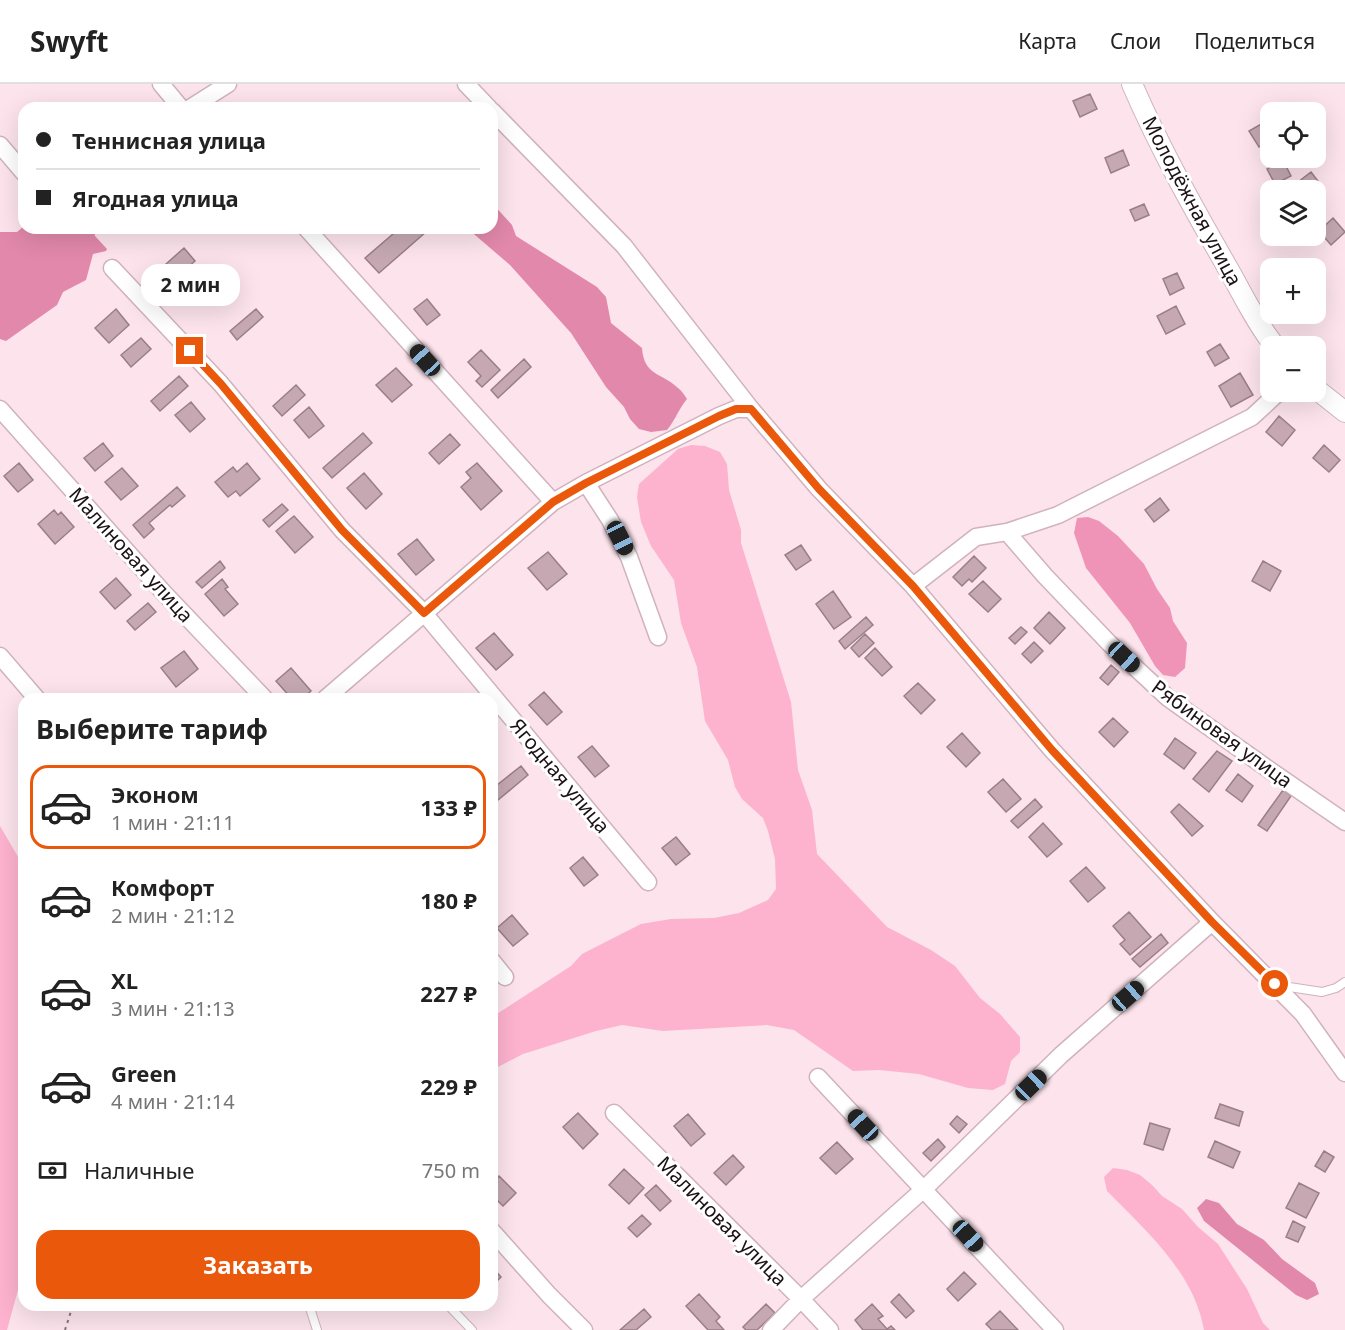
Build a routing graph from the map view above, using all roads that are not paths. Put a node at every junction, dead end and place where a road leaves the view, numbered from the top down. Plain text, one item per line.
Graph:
1 (161, 84) edge
2 (228, 84) edge
3 (466, 84) edge
4 (1132, 84) edge
5 (176, 102) edge
6 (200, 102) edge
7 (484, 102) edge
8 (498, 116) edge
9 (0, 145) edge
10 (18, 166) edge
11 (311, 234) edge
12 (112, 268) dead end
13 (1269, 336) edge
14 (1326, 397) edge
15 (1268, 402) edge
16 (0, 409) edge
17 (751, 409) junction
18 (1345, 412) edge
19 (586, 483) junction
20 (553, 502) junction
21 (1007, 532) junction
22 (913, 586) junction
23 (424, 613) junction
24 (658, 637) dead end
25 (0, 656) edge
26 (31, 693) edge
27 (259, 693) edge
28 (332, 693) edge
29 (491, 693) edge
30 (498, 702) edge
31 (1345, 822) edge
32 (648, 882) dead end
33 (1212, 922) junction
34 (498, 969) edge
35 (505, 977) dead end
36 (1345, 982) edge
37 (1275, 984) junction
38 (1345, 1073) edge
39 (818, 1077) dead end
40 (614, 1113) dead end
41 (924, 1189) junction
42 (498, 1238) edge
43 (801, 1299) junction
44 (311, 1311) edge
45 (454, 1311) edge
46 (317, 1330) edge
47 (472, 1330) edge
48 (584, 1330) edge
49 (771, 1330) edge
50 (830, 1330) edge
51 (1055, 1330) edge

1 - 5 street
2 - 6 street
3 - 7 street
4 - 13 street, Молодёжная улица
8 - 17 street
9 - 10 street
11 - 20 street
12 - 23 street, Ягодная улица
14 - 18 street
15 - 21 street
16 - 27 street, Малиновая улица
17 - 19 street
17 - 22 street
19 - 20 street
19 - 24 street
20 - 23 street
21 - 22 street
21 - 31 street, Рябиновая улица
22 - 33 street
23 - 28 street
23 - 29 street, Ягодная улица
25 - 26 street
30 - 32 street, Ягодная улица
33 - 37 street
33 - 41 street
34 - 35 street
36 - 37 lane
37 - 38 street
39 - 41 street
40 - 43 street, Малиновая улица
41 - 43 street
41 - 51 street
42 - 48 street
43 - 49 street
43 - 50 street, Малиновая улица
44 - 46 lane
45 - 47 lane

